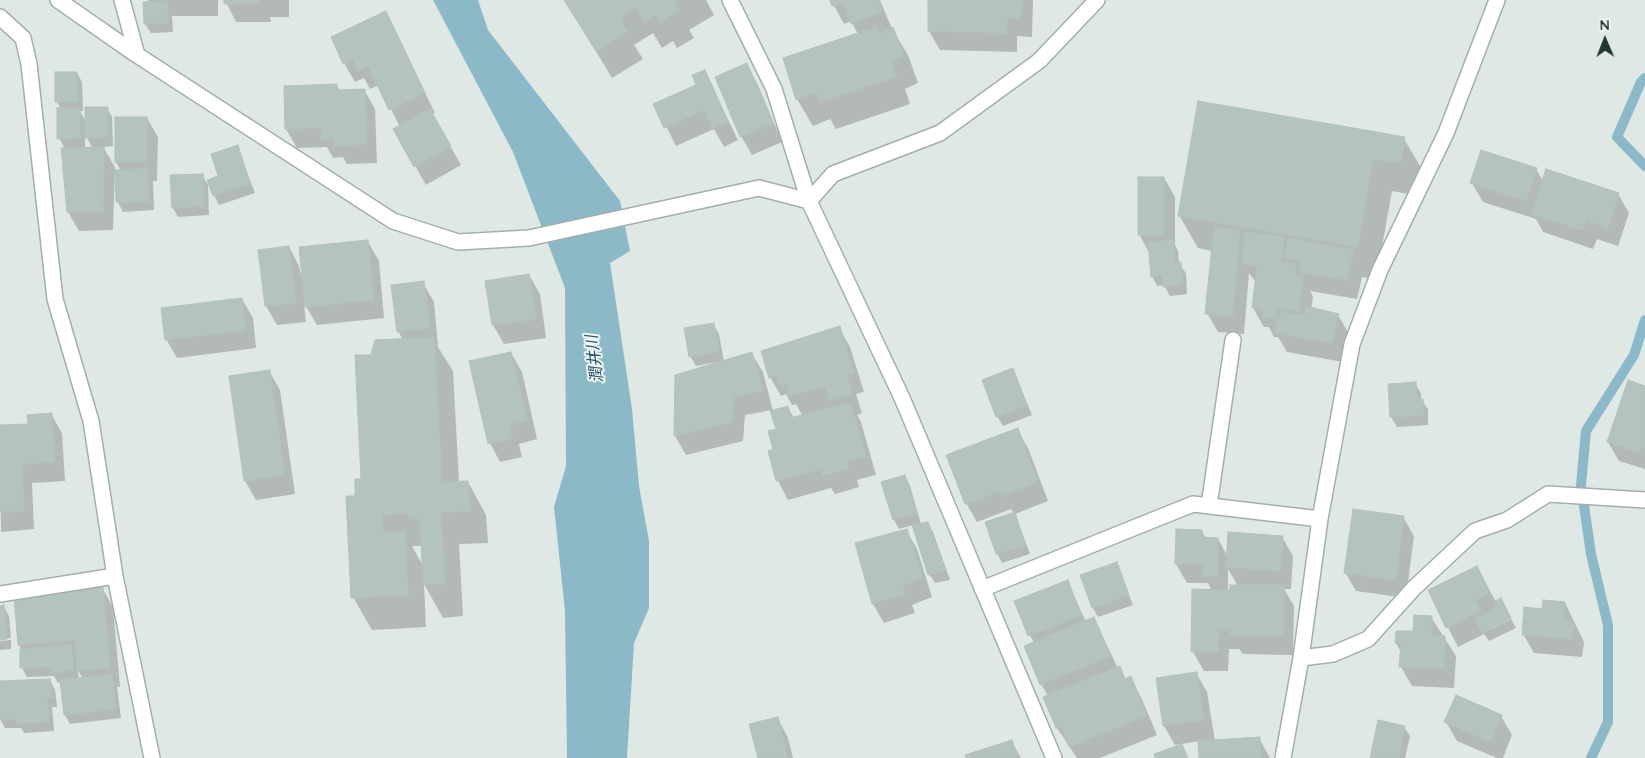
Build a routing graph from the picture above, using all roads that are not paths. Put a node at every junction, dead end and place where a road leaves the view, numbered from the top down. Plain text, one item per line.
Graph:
1 (58, 0) edge
2 (122, 0) edge
3 (730, 0) edge
4 (1097, 0) edge
5 (1497, 0) edge
6 (0, 17) edge
7 (137, 55) junction
8 (809, 201) junction
9 (1233, 340) dead end
10 (1645, 500) edge
11 (1209, 506) junction
12 (1320, 519) junction
13 (115, 576) junction
14 (982, 589) junction
15 (0, 594) edge
16 (1301, 658) junction
17 (152, 758) edge
18 (1054, 758) edge
19 (1283, 758) edge

1 - 7 street
2 - 7 street
3 - 8 street
4 - 8 street
5 - 12 street
6 - 13 street
7 - 8 street
8 - 14 street
9 - 11 street
10 - 16 street
11 - 12 street
11 - 14 street
12 - 16 street
13 - 15 street
13 - 17 street
14 - 18 street
16 - 19 street

